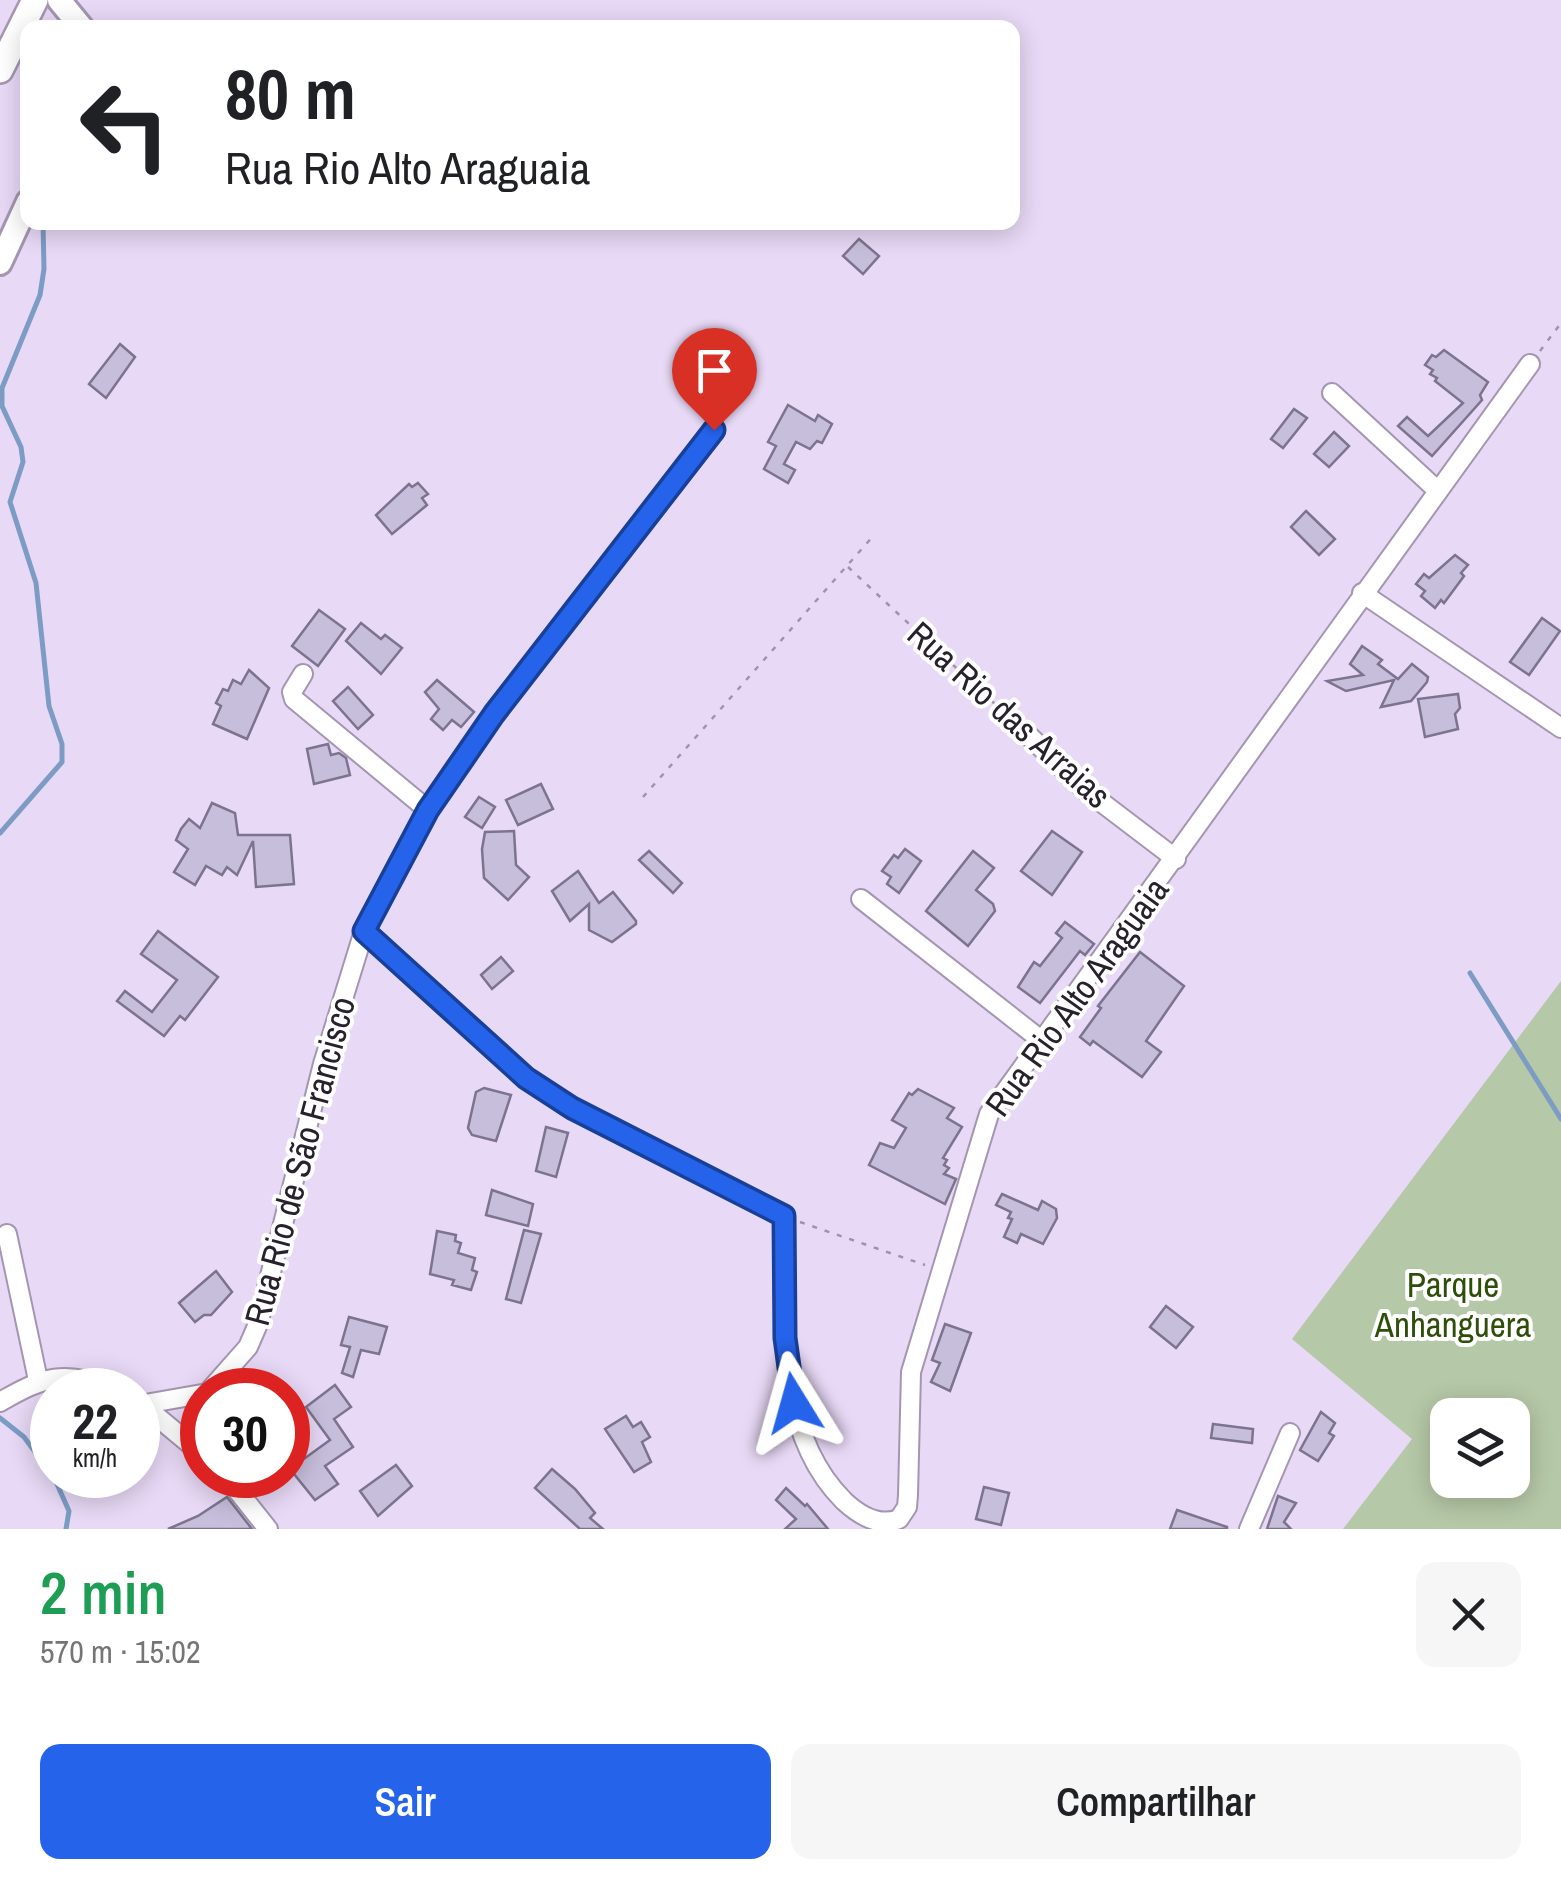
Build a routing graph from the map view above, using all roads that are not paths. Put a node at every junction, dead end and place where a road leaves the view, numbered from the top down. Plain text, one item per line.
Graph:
1 (60, 0) edge
2 (76, 20) edge
3 (20, 30) edge
4 (0, 70) edge
5 (20, 220) edge
6 (0, 264) edge
7 (1530, 364) road end
8 (1332, 393) dead end
9 (714, 430) dead end
10 (1437, 490) junction
11 (1362, 593) junction
12 (303, 674) dead end
13 (1561, 728) edge
14 (1024, 732) road end
15 (428, 810) junction
16 (1176, 858) junction
17 (861, 899) dead end
18 (364, 931) junction
19 (1042, 1040) junction
20 (7, 1234) dead end
21 (35, 1368) edge
22 (230, 1368) edge
23 (30, 1385) edge
24 (0, 1402) edge
25 (160, 1419) edge
26 (1290, 1433) dead end
27 (180, 1436) edge
28 (243, 1498) edge
29 (268, 1529) edge
30 (1249, 1529) edge

1 - 2 main road
3 - 4 highway
5 - 6 main road
7 - 10 street, Rua Rio Alto Araguaia
8 - 10 street
9 - 15 street, Rua Rio de São Francisco
10 - 11 street, Rua Rio Alto Araguaia
11 - 13 street
11 - 16 street, Rua Rio Alto Araguaia
12 - 15 street
14 - 16 street, Rua Rio das Arraias
15 - 18 street, Rua Rio de São Francisco
16 - 19 street, Rua Rio Alto Araguaia
17 - 19 street
18 - 19 street, Rua Rio Alto Araguaia
18 - 22 street, Rua Rio de São Francisco
20 - 21 street
23 - 24 street
25 - 27 street
26 - 30 street
28 - 29 street

